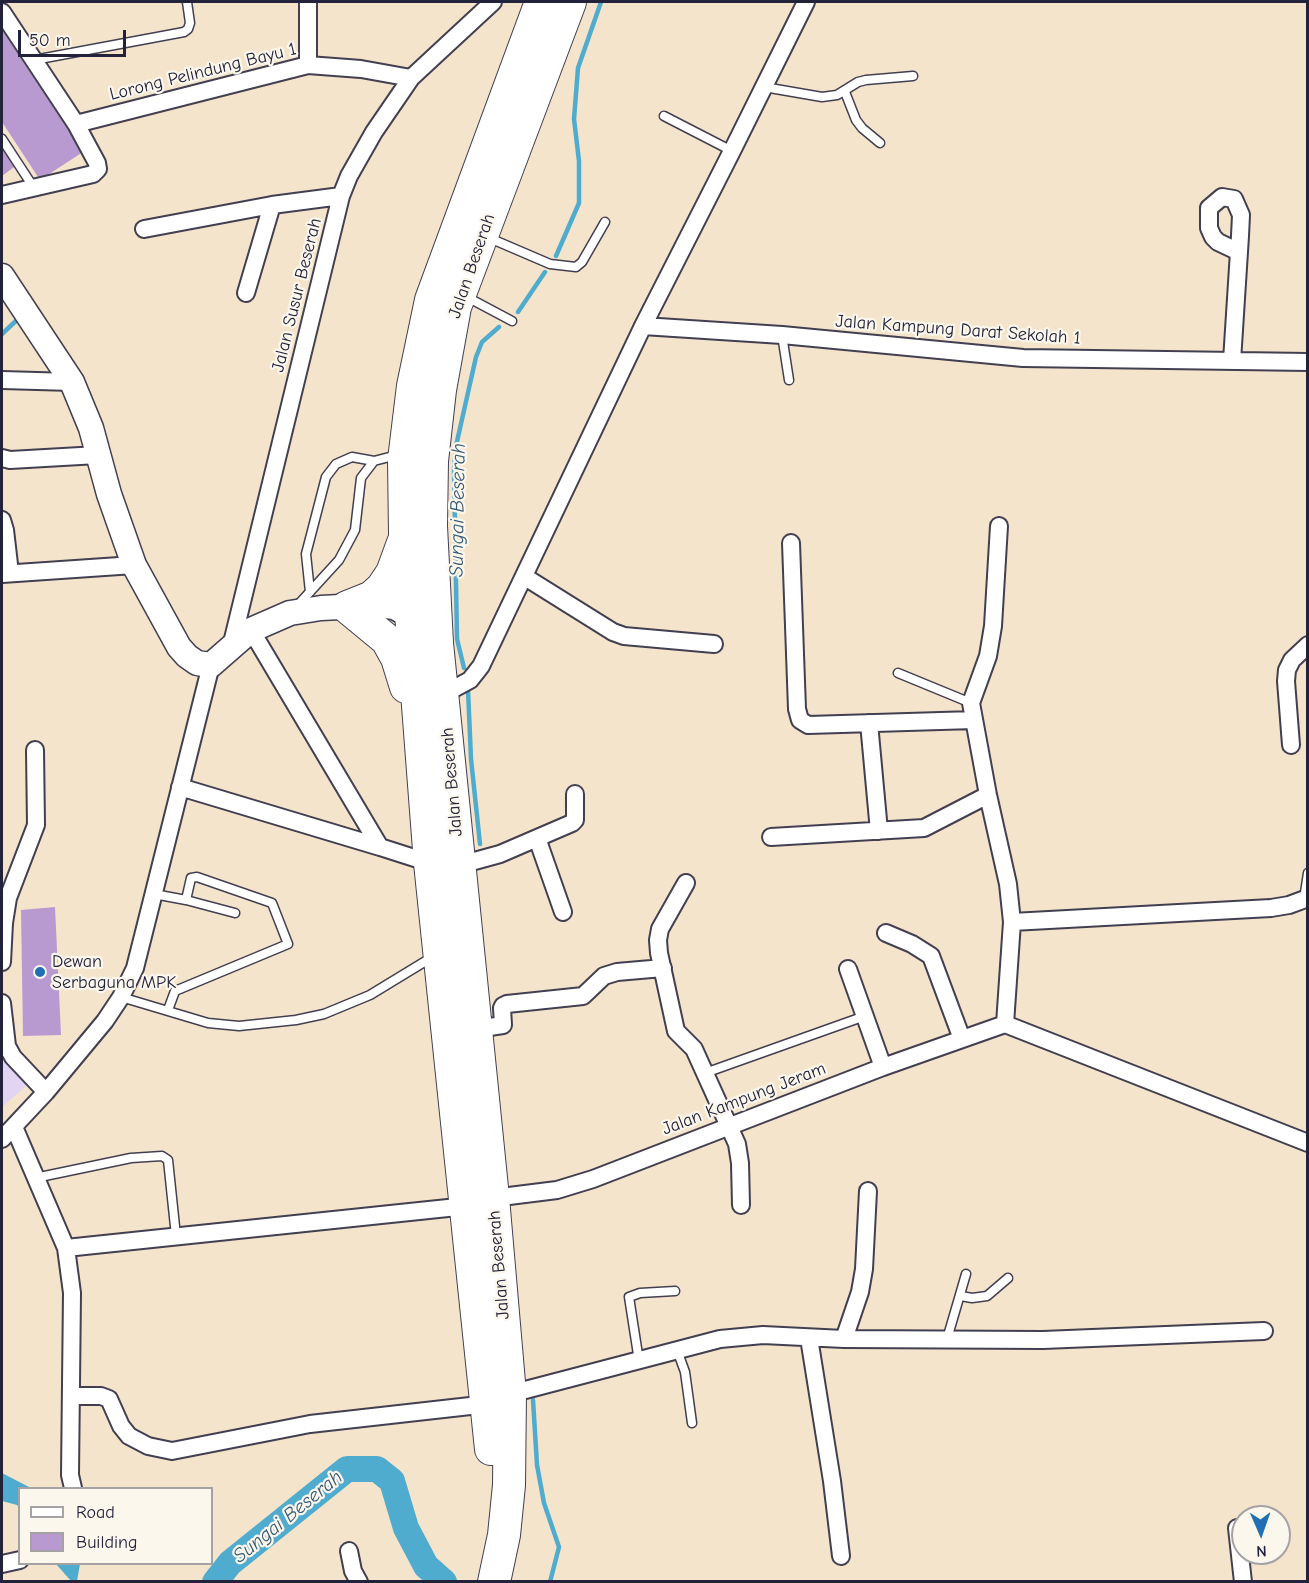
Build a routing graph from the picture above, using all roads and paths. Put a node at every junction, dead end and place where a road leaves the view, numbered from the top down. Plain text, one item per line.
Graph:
1 (187, 2) edge
2 (308, 2) edge
3 (493, 2) edge
4 (541, 2) edge
5 (570, 2) edge
6 (806, 2) edge
7 (2, 12) edge
8 (34, 60) junction
9 (308, 65) junction
10 (913, 76) dead end
11 (411, 78) junction
12 (764, 87) junction
13 (845, 92) junction
14 (664, 116) dead end
15 (76, 124) junction
16 (2, 139) edge
17 (880, 143) dead end
18 (732, 151) junction
19 (34, 188) junction
20 (2, 195) edge
21 (341, 195) junction
22 (272, 205) junction
23 (605, 222) dead end
24 (144, 229) dead end
25 (482, 235) junction
26 (1239, 252) dead end
27 (2, 276) edge
28 (246, 293) dead end
29 (460, 294) junction
30 (512, 321) dead end
31 (642, 326) junction
32 (782, 335) junction
33 (1232, 361) junction
34 (1308, 362) edge
35 (2, 380) edge
36 (789, 380) dead end
37 (72, 382) junction
38 (405, 453) junction
39 (98, 455) junction
40 (2, 458) edge
41 (374, 461) junction
42 (2, 520) edge
43 (999, 526) dead end
44 (405, 535) junction
45 (791, 543) dead end
46 (134, 565) junction
47 (6, 574) edge
48 (525, 577) junction
49 (310, 592) junction
50 (435, 593) junction
51 (347, 607) junction
52 (290, 613) junction
53 (411, 616) junction
54 (251, 630) junction
55 (437, 643) junction
56 (714, 644) dead end
57 (1308, 645) edge
58 (231, 647) junction
59 (211, 665) junction
60 (898, 673) dead end
61 (444, 694) junction
62 (972, 703) junction
63 (974, 720) junction
64 (869, 723) junction
65 (420, 731) junction
66 (1291, 745) dead end
67 (35, 750) dead end
68 (180, 787) junction
69 (575, 794) dead end
70 (988, 795) junction
71 (879, 831) junction
72 (771, 837) dead end
73 (537, 838) junction
74 (380, 847) junction
75 (445, 864) junction
76 (1308, 873) edge
77 (686, 883) dead end
78 (154, 894) junction
79 (1306, 898) edge
80 (186, 900) junction
81 (563, 912) dead end
82 (235, 913) dead end
83 (1012, 922) junction
84 (886, 933) dead end
85 (438, 953) junction
86 (2, 962) edge
87 (663, 968) junction
88 (848, 969) dead end
89 (121, 997) junction
90 (2, 1003) edge
91 (168, 1010) junction
92 (865, 1016) junction
93 (1005, 1024) junction
94 (476, 1029) junction
95 (962, 1039) junction
96 (883, 1067) junction
97 (704, 1074) junction
98 (46, 1092) junction
99 (730, 1125) junction
100 (8, 1133) edge
101 (1308, 1143) edge
102 (35, 1178) junction
103 (868, 1191) dead end
104 (480, 1202) junction
105 (741, 1205) dead end
106 (176, 1236) junction
107 (66, 1248) junction
108 (966, 1274) dead end
109 (1008, 1278) dead end
110 (675, 1291) dead end
111 (961, 1296) junction
112 (1264, 1331) dead end
113 (809, 1338) junction
114 (844, 1339) junction
115 (946, 1339) junction
116 (677, 1350) junction
117 (639, 1360) junction
118 (70, 1396) junction
119 (499, 1399) junction
120 (692, 1422) dead end
121 (73, 1487) edge
122 (350, 1551) dead end
123 (842, 1556) dead end
124 (18, 1560) edge
125 (2, 1564) edge
126 (1241, 1565) edge
127 (359, 1581) edge
128 (492, 1581) edge
129 (1243, 1581) edge

1 - 8 lane
2 - 9 street
3 - 11 street, Jalan Susur Beserah
4 - 38 highway, Jalan Beserah
5 - 25 highway, Jalan Beserah
6 - 12 street
7 - 8 street
8 - 15 street
9 - 11 street, Lorong Pelindung Bayu 1
9 - 15 street, Lorong Pelindung Bayu 1
10 - 13 lane
11 - 21 street, Jalan Susur Beserah
12 - 13 lane
12 - 18 street
13 - 17 lane
14 - 18 lane
15 - 19 street
16 - 19 lane
18 - 31 street
19 - 20 street
21 - 22 street
21 - 58 street, Jalan Susur Beserah
22 - 24 street
22 - 28 street
23 - 25 lane
25 - 29 highway, Jalan Beserah
26 - 33 street
27 - 37 street
29 - 30 lane
29 - 50 highway, Jalan Beserah
31 - 32 street, Jalan Kampung Darat Sekolah 1
31 - 48 street
32 - 33 street, Jalan Kampung Darat Sekolah 1
32 - 36 lane
33 - 34 street, Jalan Kampung Darat Sekolah 1
35 - 37 street
37 - 39 street
38 - 41 lane
38 - 44 highway, Jalan Beserah
39 - 40 street
39 - 46 street
41 - 49 lane
41 - 49 lane
42 - 47 street
43 - 62 street
44 - 51 highway
44 - 53 highway, Jalan Beserah
45 - 64 street
46 - 47 street
46 - 59 street
48 - 56 street
48 - 61 street
49 - 52 lane
50 - 53 highway
50 - 55 highway, Jalan Beserah
51 - 52 street
51 - 53 street
51 - 65 highway
52 - 54 street
53 - 55 highway
53 - 65 highway, Jalan Beserah
54 - 58 street
54 - 74 street
55 - 61 highway, Jalan Beserah
57 - 66 street
58 - 59 street
59 - 68 street
60 - 62 lane
61 - 75 highway, Jalan Beserah
62 - 63 street
63 - 64 street
63 - 70 street
64 - 71 street
65 - 75 highway, Jalan Beserah
67 - 86 street
68 - 74 street
68 - 78 street
69 - 73 street
70 - 71 street
70 - 83 street
71 - 72 street
73 - 75 street
73 - 81 street
74 - 75 street
75 - 85 highway, Jalan Beserah
75 - 94 highway, Jalan Beserah
76 - 79 lane
77 - 87 street
78 - 80 lane
78 - 89 street
79 - 83 street
80 - 82 lane
80 - 91 lane
83 - 93 street
84 - 95 street
85 - 91 lane
85 - 104 highway, Jalan Beserah
87 - 94 street
87 - 97 street
88 - 92 street
89 - 91 lane
89 - 98 street
90 - 98 street
92 - 96 street
92 - 97 lane
93 - 95 street, Jalan Kampung Jeram
93 - 101 street
94 - 104 highway, Jalan Beserah
95 - 96 street, Jalan Kampung Jeram
96 - 99 street, Jalan Kampung Jeram
97 - 99 street
98 - 100 street
99 - 104 street, Jalan Kampung Jeram
99 - 105 street
100 - 102 street
102 - 106 lane
102 - 107 street
103 - 114 street
104 - 106 street, Jalan Kampung Jeram
104 - 119 highway, Jalan Beserah
106 - 107 street, Jalan Kampung Jeram
107 - 118 street
108 - 111 lane
109 - 111 lane
110 - 117 lane
111 - 115 lane
112 - 115 street
113 - 114 street
113 - 116 street
113 - 123 street
114 - 115 street
116 - 117 street
116 - 120 lane
117 - 119 street
118 - 119 street
118 - 121 street
119 - 128 highway, Jalan Beserah
122 - 127 street
124 - 125 street
126 - 129 street

